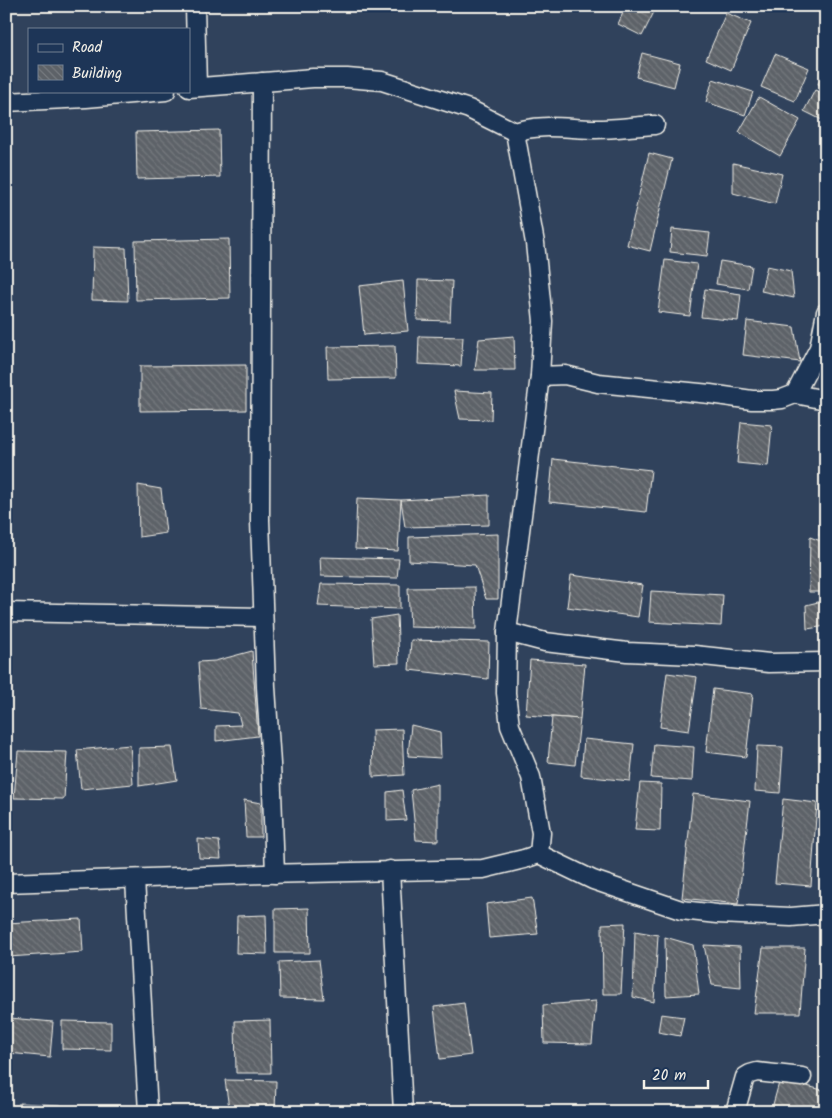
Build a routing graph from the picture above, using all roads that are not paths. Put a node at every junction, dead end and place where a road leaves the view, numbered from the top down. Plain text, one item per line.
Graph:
1 (195, 6) edge
2 (262, 82) junction
3 (193, 88) edge
4 (156, 92) edge
5 (6, 102) edge
6 (655, 125) dead end
7 (515, 132) junction
8 (826, 312) edge
9 (540, 376) junction
10 (796, 394) junction
11 (826, 400) edge
12 (6, 612) edge
13 (263, 617) junction
14 (507, 632) junction
15 (826, 662) edge
16 (539, 854) junction
17 (390, 870) junction
18 (275, 874) junction
19 (135, 879) junction
20 (6, 883) edge
21 (826, 914) edge
22 (802, 1077) dead end
23 (148, 1112) edge
24 (403, 1112) edge
25 (735, 1112) edge

1 - 3 street
2 - 3 street
2 - 7 street
2 - 13 street
4 - 5 street
6 - 7 street
7 - 9 street
8 - 10 street
9 - 10 street
9 - 14 street
10 - 11 street
12 - 13 street
13 - 18 street
14 - 15 street
14 - 16 street
16 - 17 street
16 - 21 street
17 - 18 street
17 - 24 street
18 - 19 street
19 - 20 street
19 - 23 street
22 - 25 street

